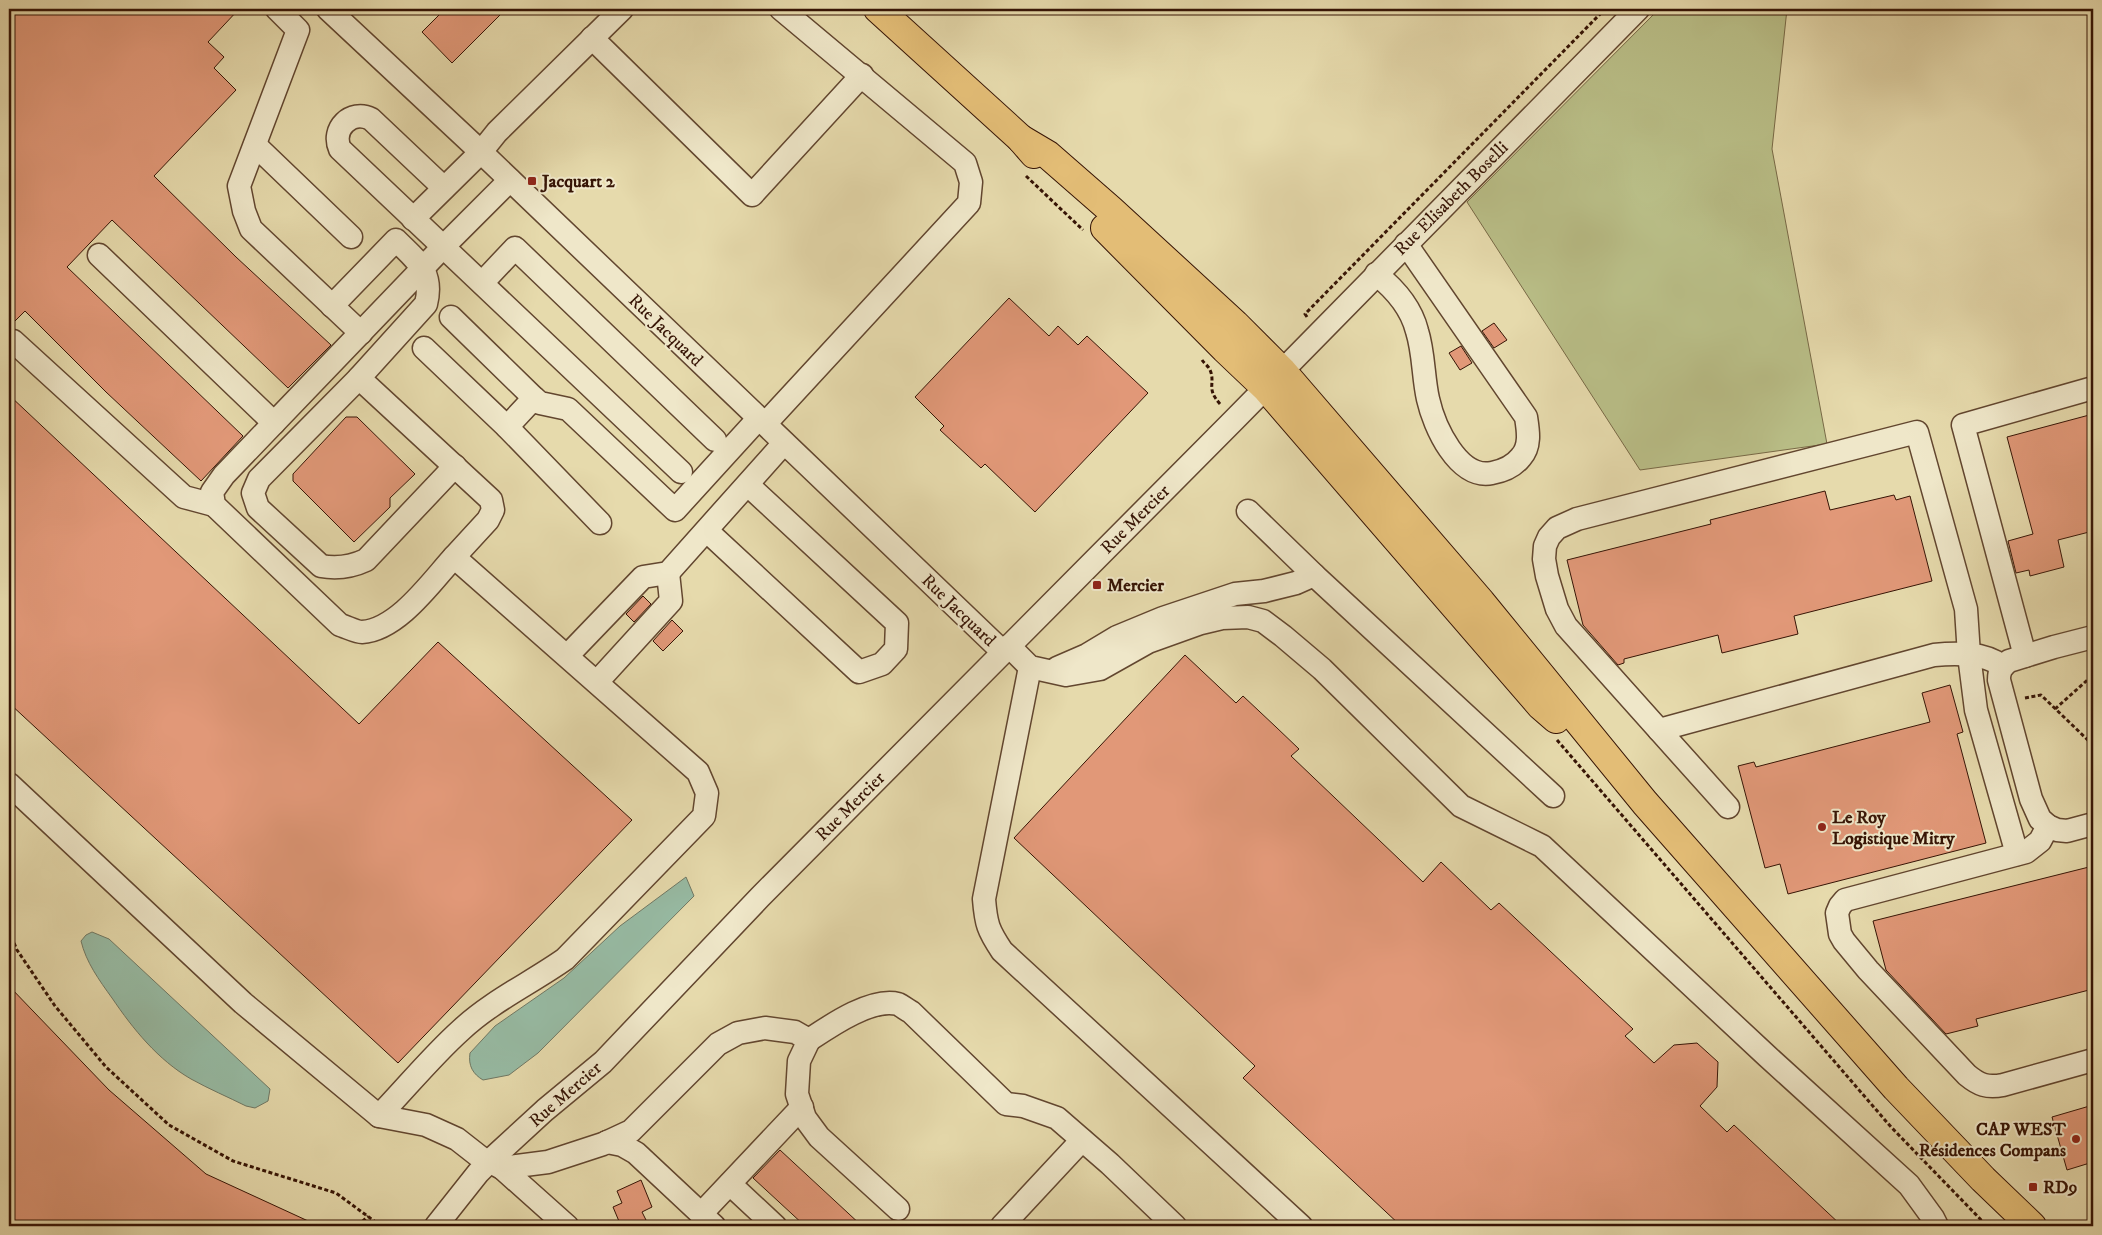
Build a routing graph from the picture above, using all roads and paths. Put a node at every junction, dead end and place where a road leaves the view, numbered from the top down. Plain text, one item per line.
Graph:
1 (277, 9) edge
2 (328, 9) edge
3 (622, 9) edge
4 (781, 9) edge
5 (878, 9) edge
6 (1605, 9) edge
7 (1638, 9) edge
8 (592, 38) junction
9 (862, 75) junction
10 (255, 145) junction
11 (481, 152) junction
12 (510, 180) junction
13 (444, 188) junction
14 (413, 219) junction
15 (351, 237) dead end
16 (1406, 244) junction
17 (443, 247) junction
18 (99, 255) dead end
19 (424, 267) junction
20 (1376, 274) junction
21 (482, 283) junction
22 (332, 306) junction
23 (451, 317) dead end
24 (1320, 330) junction
25 (360, 333) junction
26 (13, 341) dead end
27 (424, 348) dead end
28 (359, 378) junction
29 (1274, 380) junction
30 (591, 385) junction
31 (2093, 388) edge
32 (534, 398) junction
33 (568, 409) junction
34 (762, 421) junction
35 (274, 423) junction
36 (507, 427) junction
37 (715, 440) dead end
38 (784, 443) junction
39 (455, 466) junction
40 (682, 472) dead end
41 (748, 485) junction
42 (214, 505) junction
43 (1248, 511) dead end
44 (600, 523) dead end
45 (707, 531) junction
46 (454, 557) junction
47 (668, 573) junction
48 (1314, 575) junction
49 (2093, 637) edge
50 (1006, 649) junction
51 (1969, 655) junction
52 (568, 656) junction
53 (2025, 656) junction
54 (2002, 666) junction
55 (1040, 669) junction
56 (2093, 675) edge
57 (597, 682) junction
58 (2004, 702) junction
59 (2055, 709) junction
60 (1659, 730) junction
61 (2093, 745) edge
62 (9, 784) edge
63 (1553, 796) dead end
64 (1728, 807) dead end
65 (2093, 824) edge
66 (2048, 826) junction
67 (2017, 854) junction
68 (9, 931) edge
69 (809, 1040) junction
70 (2093, 1060) edge
71 (802, 1108) junction
72 (379, 1116) junction
73 (1082, 1140) junction
74 (608, 1142) junction
75 (496, 1165) junction
76 (730, 1184) junction
77 (898, 1209) dead end
78 (368, 1216) junction
79 (707, 1220) edge
80 (2031, 1222) edge
81 (358, 1226) edge
82 (381, 1226) edge
83 (436, 1226) edge
84 (567, 1226) edge
85 (775, 1226) edge
86 (1002, 1226) edge
87 (1175, 1226) edge
88 (1301, 1226) edge
89 (1937, 1226) edge

1 - 10 street
2 - 11 street, Rue Jacquard
3 - 8 street
4 - 9 street
5 - 29 main road
6 - 24 path
7 - 16 street, Rue Elisabeth Boselli
8 - 9 street
8 - 11 street
9 - 34 street
10 - 15 street
10 - 22 street
11 - 12 street, Rue Jacquard
11 - 13 street
12 - 17 street
12 - 34 street, Rue Jacquard
13 - 14 street
13 - 14 street
14 - 17 street
16 - 20 street, Rue Elisabeth Boselli
16 - 20 street
17 - 19 street
17 - 21 street
18 - 35 street
19 - 22 street
19 - 25 street
19 - 28 street
20 - 24 street, Rue Elisabeth Boselli
21 - 30 street
21 - 37 street
22 - 25 street
23 - 32 street
24 - 29 street, Rue Elisabeth Boselli
25 - 35 street
26 - 42 street
27 - 36 street
28 - 39 street
28 - 39 street
29 - 50 street, Rue Mercier
29 - 80 main road
30 - 33 street
30 - 40 street
31 - 53 street
32 - 33 street
32 - 36 street
33 - 34 street
34 - 38 street, Rue Jacquard
35 - 42 street
36 - 44 street
38 - 41 street
38 - 50 street, Rue Jacquard
39 - 46 street
41 - 45 street
41 - 45 street
42 - 46 street
43 - 48 street
45 - 47 street
46 - 52 street
47 - 52 street
47 - 57 street
48 - 55 street
48 - 63 street
49 - 53 street
50 - 55 street, Rue Jacquard
50 - 75 street, Rue Mercier
51 - 54 street
51 - 60 street
51 - 60 street
51 - 67 street
52 - 57 street
53 - 54 street
54 - 58 street
55 - 88 street
55 - 89 street
56 - 59 path
57 - 72 street
58 - 59 path
58 - 66 street
59 - 61 path
60 - 64 street
62 - 72 street
65 - 66 street
66 - 67 street
67 - 70 street
68 - 78 path
69 - 71 street
69 - 73 street
69 - 74 street
71 - 76 street
71 - 77 street
72 - 75 street
73 - 86 street
73 - 87 street
74 - 75 street
74 - 79 street
75 - 83 street, Rue Mercier
75 - 84 street
76 - 79 street
76 - 85 street
78 - 81 path
78 - 82 path

